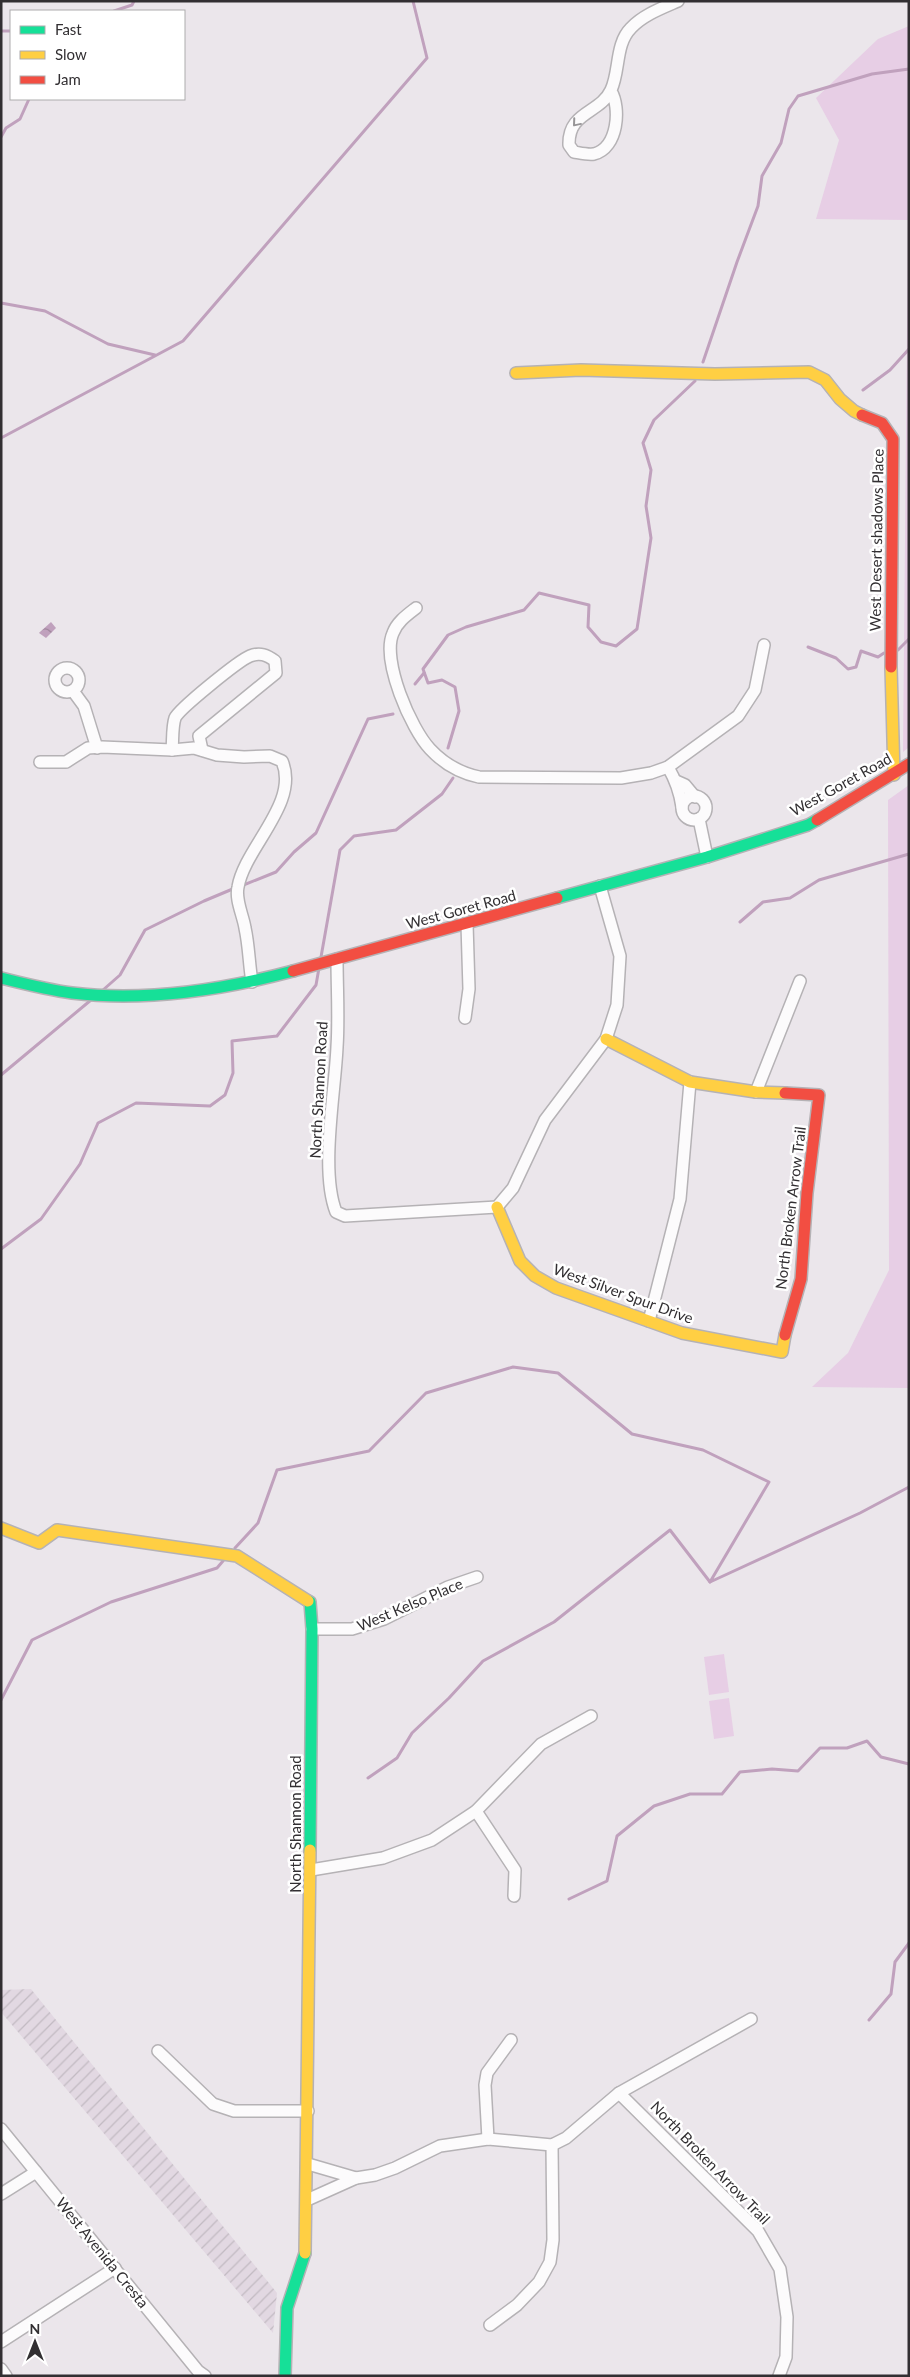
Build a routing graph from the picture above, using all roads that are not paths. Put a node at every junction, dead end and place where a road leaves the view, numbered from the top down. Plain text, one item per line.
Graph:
1 (678, 1) edge
2 (611, 91) junction
3 (516, 373) dead end
4 (416, 608) dead end
5 (764, 645) dead end
6 (74, 691) dead end
7 (97, 748) junction
8 (172, 750) junction
9 (202, 750) junction
10 (40, 762) dead end
11 (909, 764) edge
12 (668, 767) junction
13 (894, 775) junction
14 (676, 781) junction
15 (695, 797) junction
16 (682, 807) junction
17 (699, 819) junction
18 (707, 857) junction
19 (600, 886) junction
20 (467, 924) junction
21 (338, 959) junction
22 (1, 978) edge
23 (800, 981) dead end
24 (252, 982) junction
25 (465, 1018) dead end
26 (606, 1039) junction
27 (690, 1082) junction
28 (756, 1092) junction
29 (497, 1207) junction
30 (649, 1321) junction
31 (782, 1352) joint
32 (1, 1528) edge
33 (477, 1577) dead end
34 (312, 1629) junction
35 (591, 1716) dead end
36 (476, 1811) junction
37 (311, 1870) junction
38 (514, 1896) dead end
39 (750, 2019) dead end
40 (511, 2040) dead end
41 (158, 2051) dead end
42 (619, 2093) junction
43 (308, 2111) junction
44 (1, 2129) edge
45 (488, 2139) junction
46 (552, 2144) junction
47 (308, 2164) junction
48 (36, 2172) junction
49 (356, 2178) junction
50 (1, 2194) edge
51 (307, 2200) junction
52 (115, 2268) junction
53 (490, 2325) dead end
54 (1, 2342) edge
55 (1, 2369) edge
56 (6, 2376) edge
57 (205, 2376) edge
58 (285, 2376) edge
59 (779, 2376) edge

1 - 2 street
2 -> 2 street
3 - 13 street, West Desert shadows Place
4 - 12 street
5 - 12 street
6 - 7 street
7 - 8 street
7 - 10 street
8 - 9 street
8 - 9 street
9 - 24 street
11 - 13 street, West Goret Road
12 - 14 street
13 - 18 street, West Goret Road
14 - 15 street
14 - 16 street
15 - 16 street
15 - 17 street
16 - 17 street
17 - 18 street
18 - 19 street, West Goret Road
19 - 20 street, West Goret Road
19 - 26 street
20 - 21 street, West Goret Road
20 - 25 street
21 - 24 street, West Goret Road
21 - 29 street, North Shannon Road
22 - 24 street, West Goret Road
23 - 28 street
26 - 27 street
26 - 29 street
27 - 28 street
27 - 30 street
28 - 31 street, North Broken Arrow Trail
29 - 30 street, West Silver Spur Drive
30 - 31 street, West Silver Spur Drive
32 - 34 street, North Shannon Road
33 - 34 street, West Kelso Place
34 - 37 street, North Shannon Road
35 - 36 street
36 - 37 street
36 - 38 street
37 - 43 street, North Shannon Road
39 - 42 street
40 - 45 street
41 - 43 street
42 - 46 street
42 - 59 street, North Broken Arrow Trail
43 - 47 street, North Shannon Road
44 - 48 street, West Avenida Cresta
45 - 46 street
45 - 49 street
46 - 53 street
47 - 49 street
47 - 51 street, North Shannon Road
48 - 50 street
48 - 52 street, West Avenida Cresta
49 - 51 street
51 - 58 street, North Shannon Road
52 - 54 street
52 - 57 street, West Avenida Cresta
55 - 56 street

